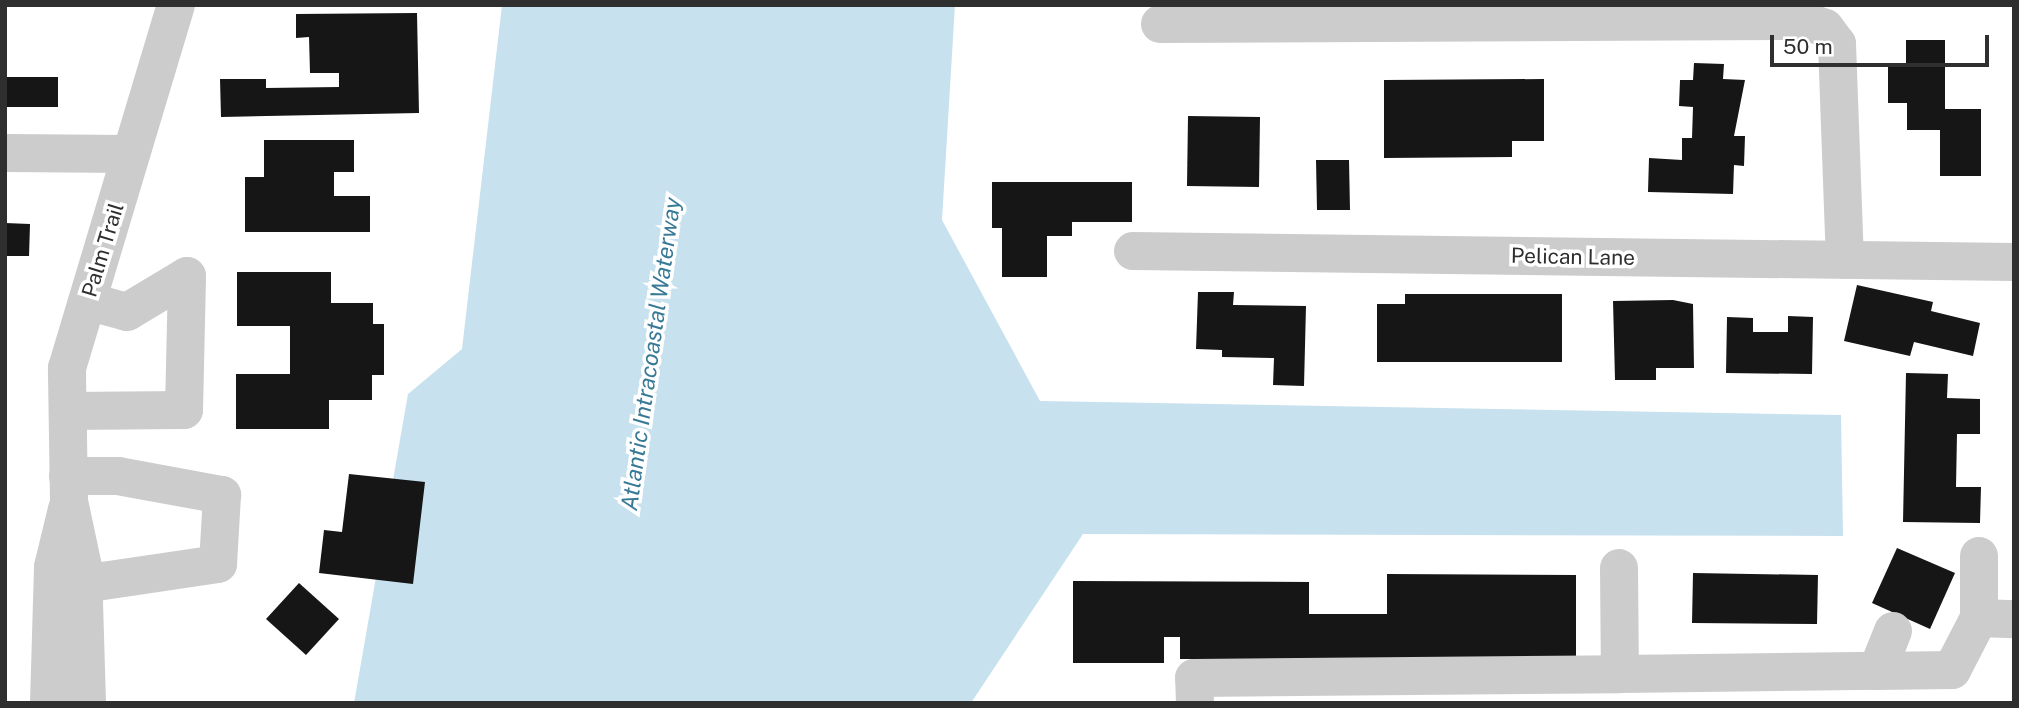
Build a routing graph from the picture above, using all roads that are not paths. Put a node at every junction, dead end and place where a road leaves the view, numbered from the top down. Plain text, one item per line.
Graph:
1 (176, 5) edge
2 (1824, 17) edge
3 (1160, 24) dead end
4 (5, 153) edge
5 (131, 154) junction
6 (1133, 251) dead end
7 (1845, 260) junction
8 (2014, 262) edge
9 (87, 301) junction
10 (68, 411) junction
11 (68, 489) junction
12 (1979, 556) dead end
13 (1619, 568) dead end
14 (83, 584) junction
15 (1996, 619) edge
16 (1893, 631) dead end
17 (1877, 671) junction
18 (1620, 674) junction
19 (49, 703) edge
20 (87, 703) edge
21 (1195, 703) edge

1 - 5 street, Palm Trail
2 - 3 street
2 - 7 street
4 - 5 street
5 - 9 street, Palm Trail
6 - 7 street, Pelican Lane
7 - 8 street, Pelican Lane
9 - 10 street, Palm Trail
9 - 10 street
10 - 11 street, Palm Trail
11 - 14 street, Palm Trail
11 - 14 street
11 - 19 street, Palm Trail
12 - 15 street
13 - 18 street
14 - 20 street, Palm Trail
15 - 17 street
16 - 17 street
17 - 18 street
18 - 21 street

